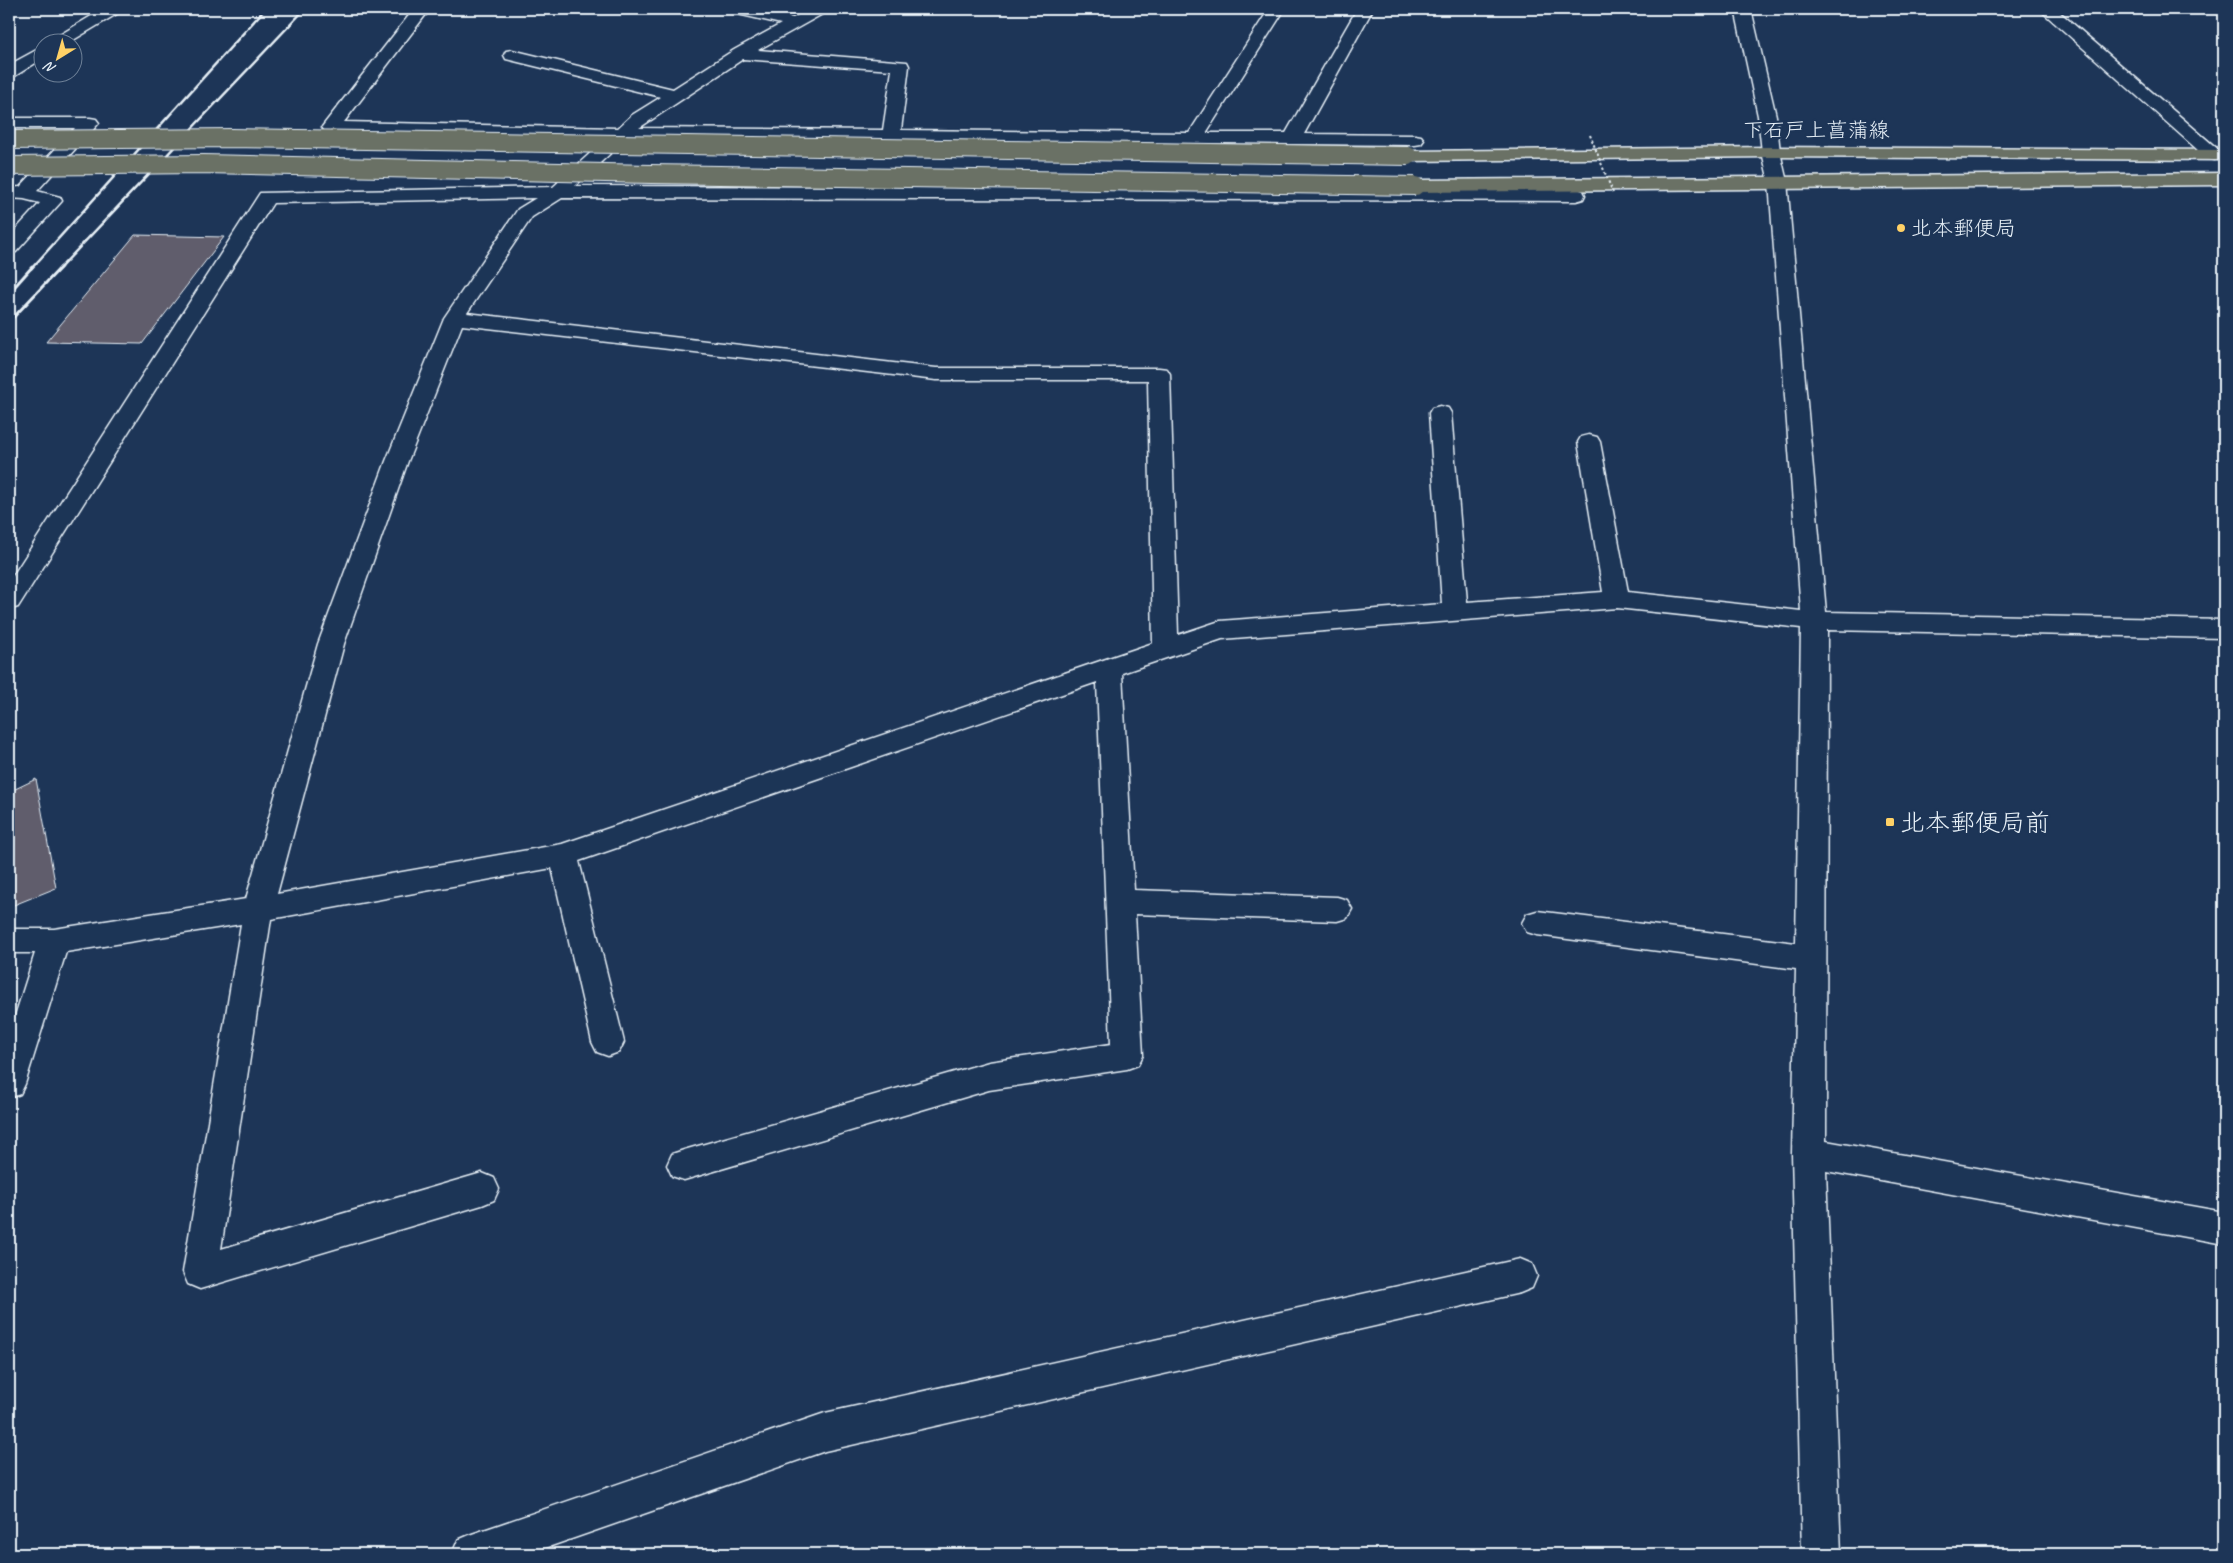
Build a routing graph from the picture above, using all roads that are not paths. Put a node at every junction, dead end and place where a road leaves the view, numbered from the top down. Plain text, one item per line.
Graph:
1 (114, 9) edge
2 (422, 9) edge
3 (735, 9) edge
4 (820, 9) edge
5 (1277, 9) edge
6 (1366, 9) edge
7 (1743, 9) edge
8 (2047, 9) edge
9 (796, 23) junction
10 (76, 32) edge
11 (740, 54) junction
12 (512, 55) dead end
13 (32, 58) edge
14 (9, 72) edge
15 (676, 95) junction
16 (9, 124) edge
17 (621, 133) junction
18 (891, 135) junction
19 (1194, 138) junction
20 (1292, 139) junction
21 (9, 140) edge
22 (1411, 148) junction
23 (1771, 152) junction
24 (2219, 155) edge
25 (9, 166) edge
26 (2224, 179) edge
27 (1778, 182) junction
28 (558, 192) junction
29 (17, 193) edge
30 (1576, 195) dead end
31 (9, 248) edge
32 (454, 318) junction
33 (1440, 413) dead end
34 (1589, 442) dead end
35 (1618, 599) junction
36 (9, 601) edge
37 (1455, 611) junction
38 (1814, 621) junction
39 (2224, 629) edge
40 (1166, 648) junction
41 (1110, 668) junction
42 (563, 855) junction
43 (1120, 901) junction
44 (258, 909) junction
45 (1337, 909) dead end
46 (1537, 923) dead end
47 (9, 940) edge
48 (54, 941) junction
49 (1812, 958) junction
50 (608, 1042) dead end
51 (9, 1084) edge
52 (1809, 1153) junction
53 (684, 1165) dead end
54 (482, 1189) dead end
55 (2224, 1228) edge
56 (1520, 1276) dead end
57 (472, 1554) edge
58 (1821, 1554) edge

1 - 10 street
2 - 17 street
3 - 9 street
4 - 9 street
5 - 19 street
6 - 20 street
7 - 23 street
8 - 24 street
9 - 11 street
11 - 15 street
11 - 18 street
12 - 15 street
13 - 14 street
15 - 17 street
16 - 29 street
17 - 18 street
17 - 28 street
18 - 19 street
19 - 20 street
20 - 22 street
21 - 22 main road, 下石戸上菖蒲線, bridge
22 - 23 main road, 下石戸上菖蒲線
23 - 24 main road, 下石戸上菖蒲線
23 - 27 street
25 - 27 main road, bridge
26 - 27 main road
27 - 38 street
28 - 30 street
28 - 32 street
28 - 36 street
29 - 31 street
32 - 40 street
32 - 44 street
33 - 37 street
34 - 35 street
35 - 37 street
35 - 38 street
37 - 40 street
38 - 39 street
38 - 49 street
40 - 41 street
41 - 42 street
41 - 43 street
42 - 44 street
42 - 50 street
43 - 45 street
43 - 53 street
44 - 48 street
44 - 54 street
46 - 49 street
47 - 48 street
48 - 51 street
49 - 52 street
52 - 55 street
52 - 58 street
56 - 57 street

